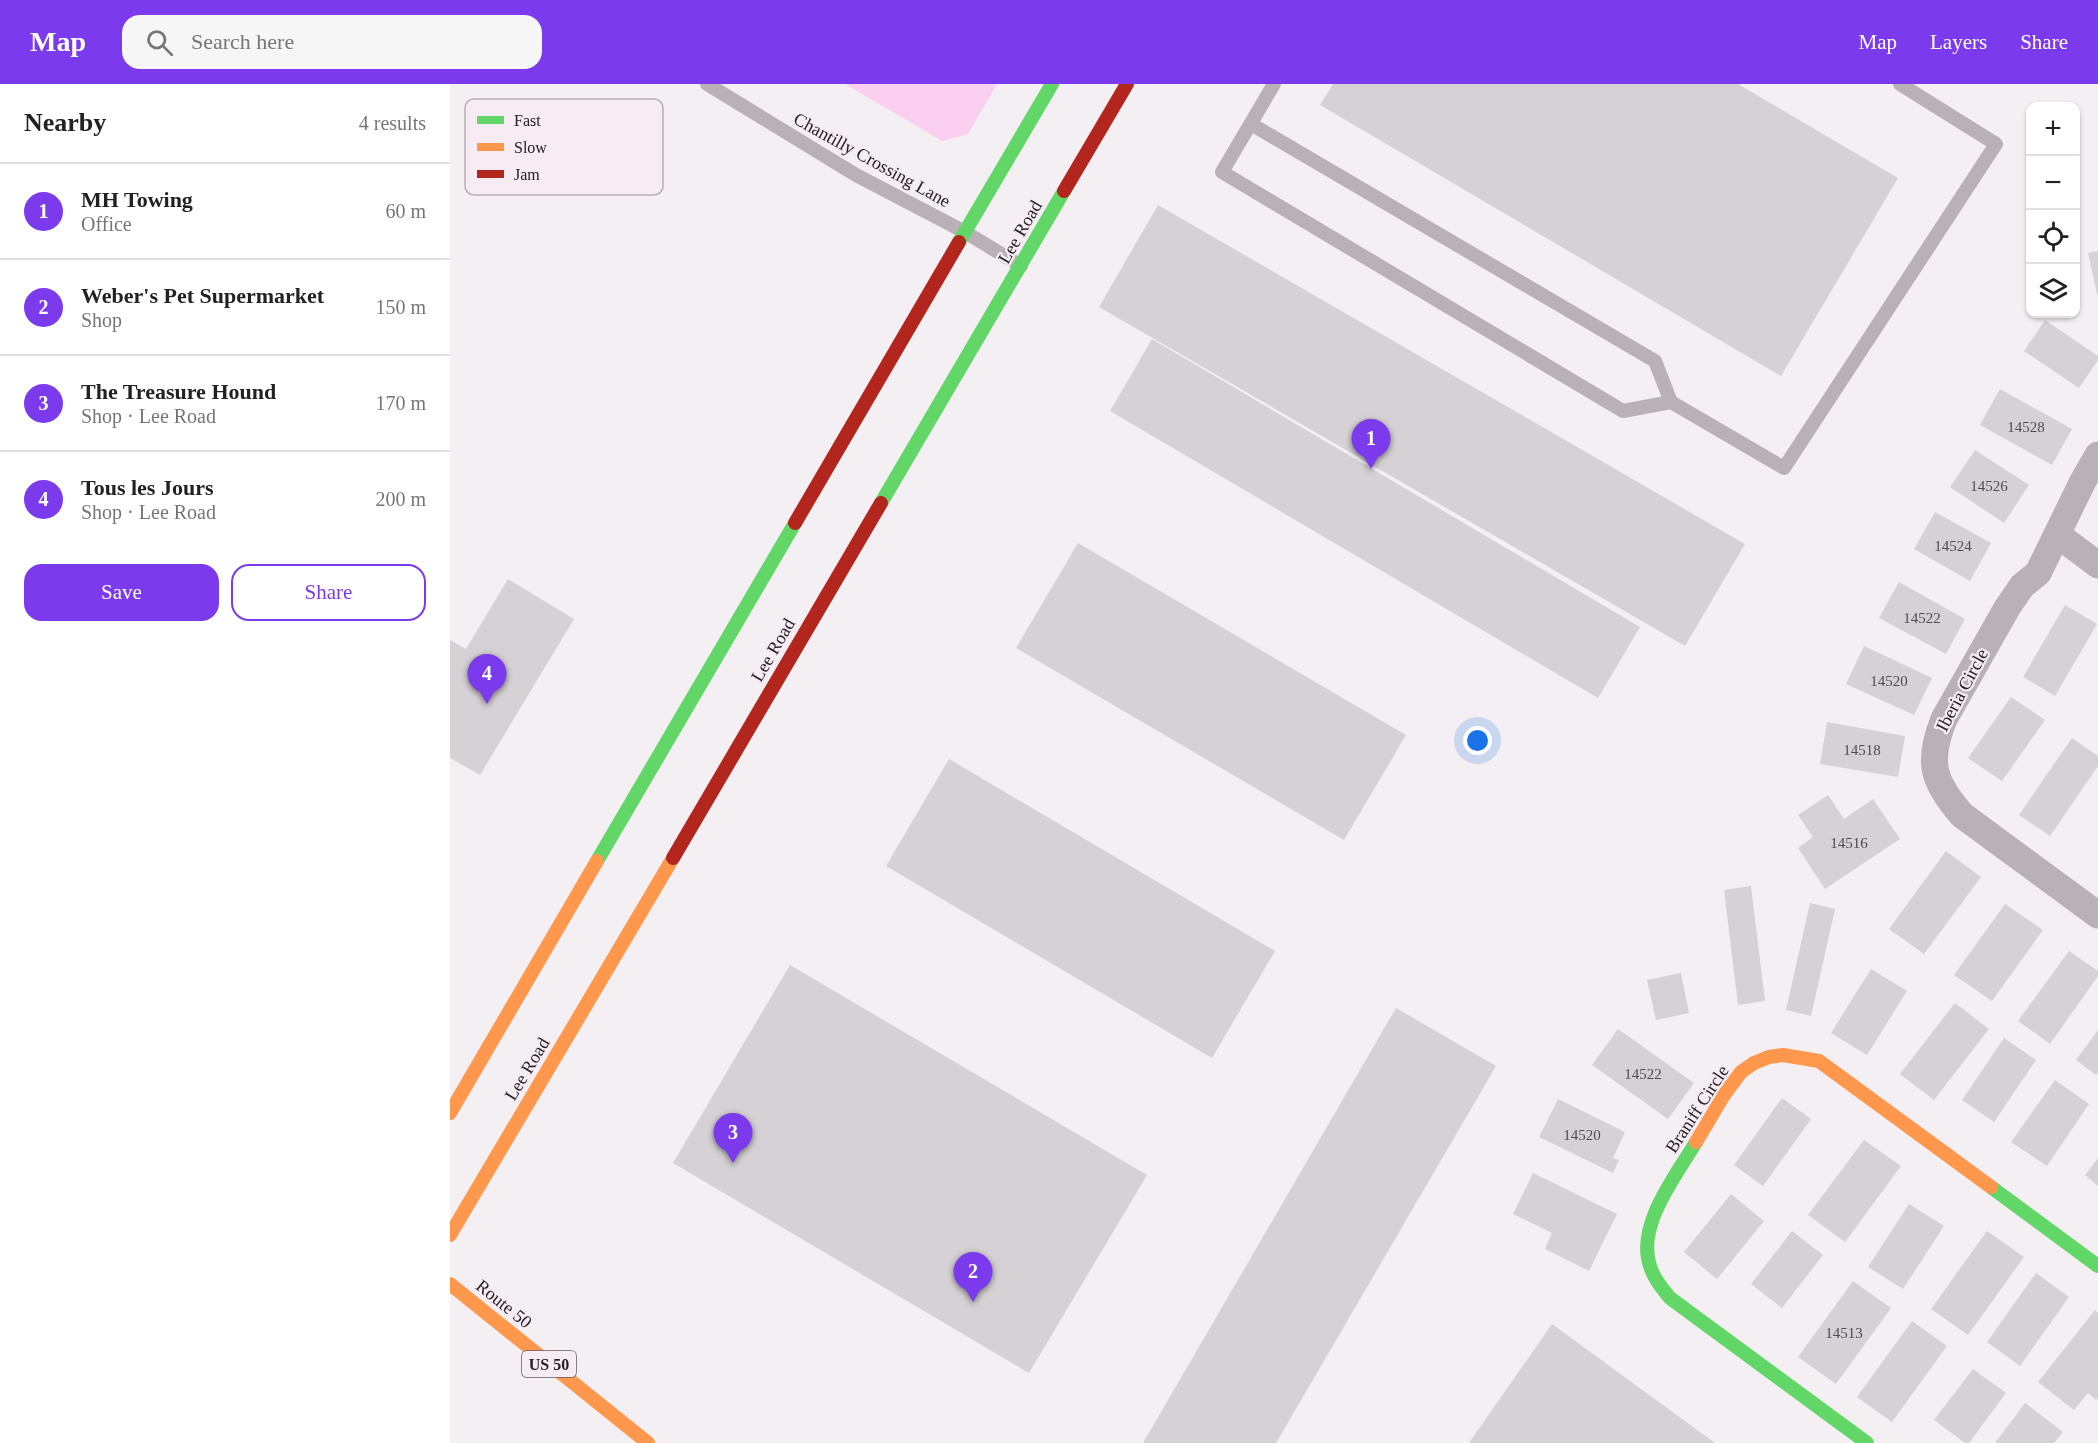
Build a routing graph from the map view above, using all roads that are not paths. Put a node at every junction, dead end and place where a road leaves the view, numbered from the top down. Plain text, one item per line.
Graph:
1 (707, 84) edge
2 (1052, 84) edge
3 (1127, 84) edge
4 (1274, 84) edge
5 (1900, 84) edge
6 (1251, 124) junction
7 (965, 232) junction
8 (1021, 266) junction
9 (1671, 402) junction
10 (2098, 455) edge
11 (2058, 535) junction
12 (2098, 565) edge
13 (2098, 915) edge
14 (450, 1113) edge
15 (450, 1234) edge
16 (2098, 1266) edge
17 (450, 1284) edge
18 (648, 1443) edge
19 (1867, 1443) edge

1 - 7 lane, Chantilly Crossing Lane
2 - 7 main road
3 - 8 main road, Lee Road
4 - 6 lane
5 - 9 lane
6 - 9 lane
6 - 9 lane
7 - 8 lane, Chantilly Crossing Lane
7 - 14 main road
8 - 15 main road, Lee Road
10 - 11 street, Iberia Circle
11 - 12 street
11 - 13 street, Iberia Circle
16 - 19 main road, Braniff Circle
17 - 18 main road, Route 50 / US 50

